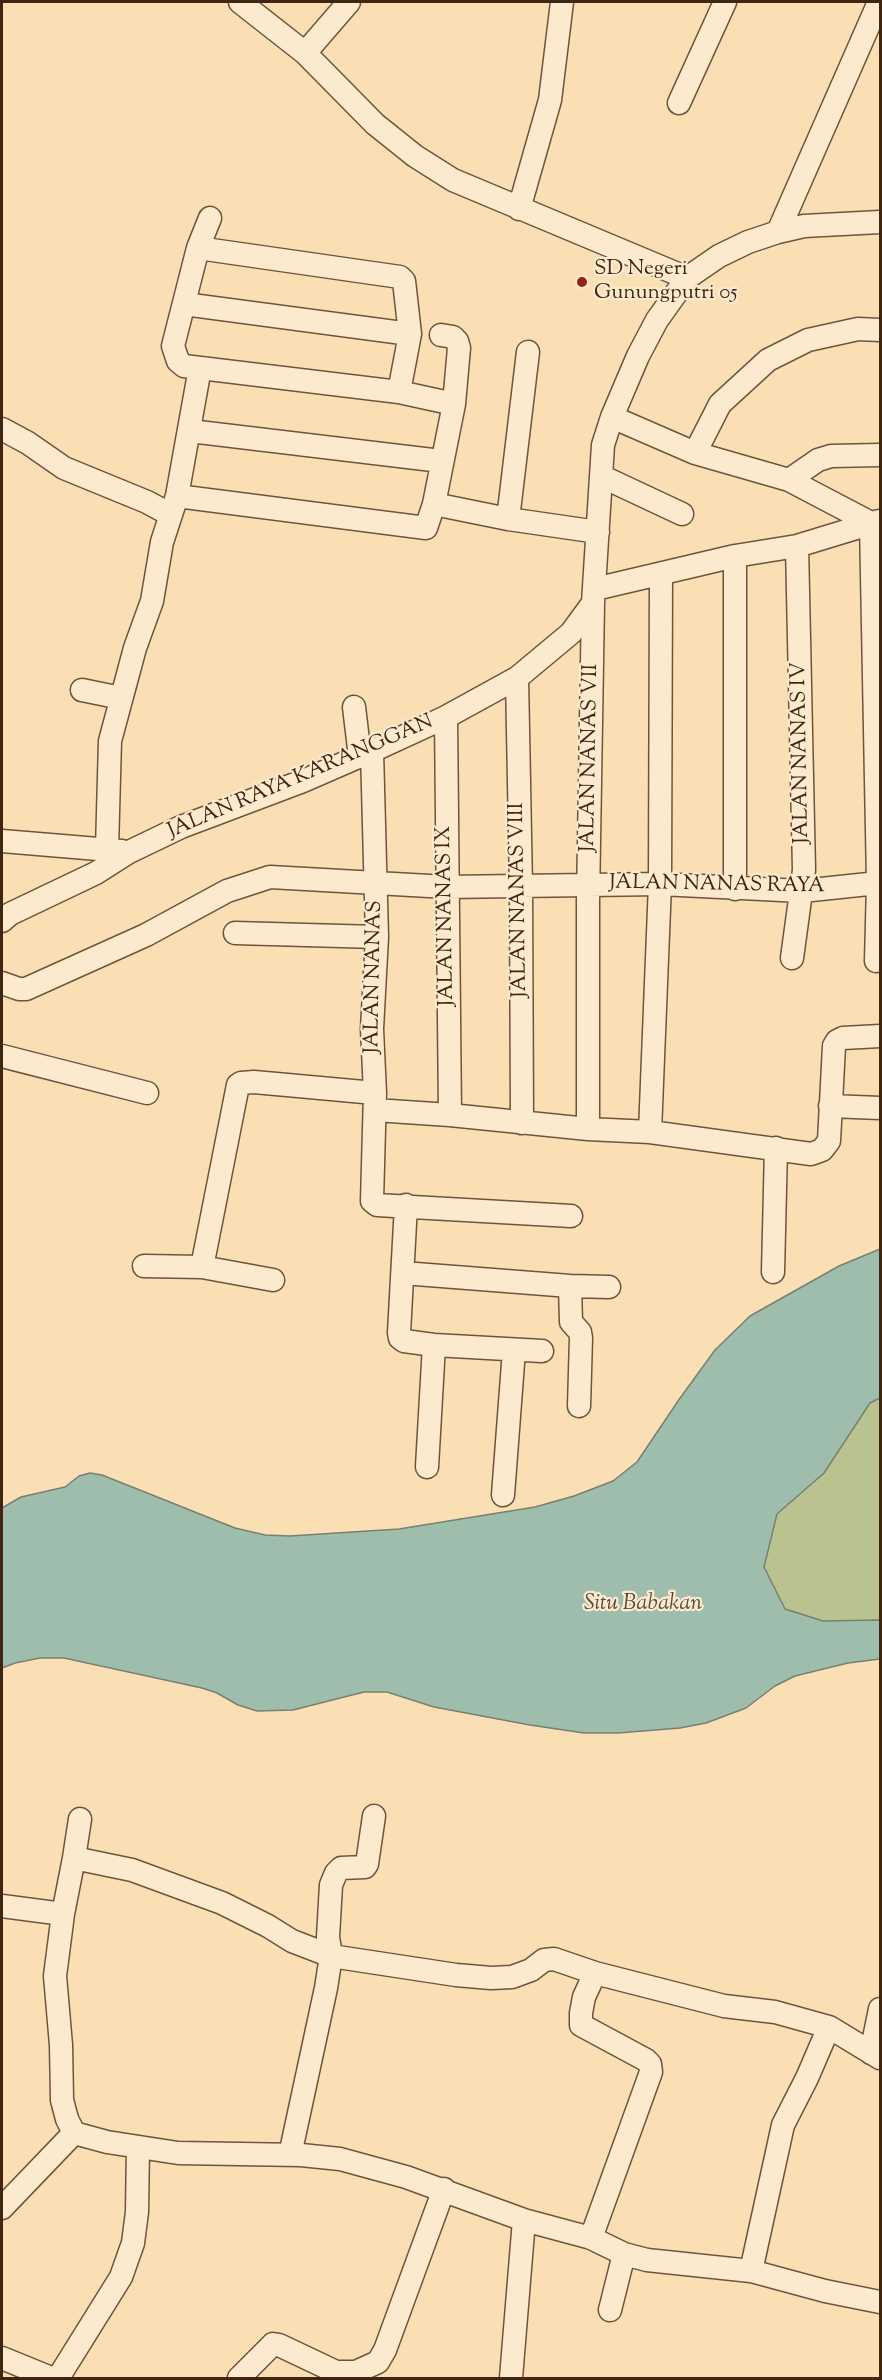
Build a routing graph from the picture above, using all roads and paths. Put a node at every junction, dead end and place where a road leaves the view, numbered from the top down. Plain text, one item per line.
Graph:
1 (240, 2) edge
2 (349, 2) edge
3 (562, 2) edge
4 (725, 2) edge
5 (879, 2) edge
6 (305, 52) junction
7 (679, 103) dead end
8 (519, 209) junction
9 (210, 218) dead end
10 (880, 222) edge
11 (778, 232) junction
12 (198, 248) junction
13 (687, 278) junction
14 (184, 304) junction
15 (880, 330) edge
16 (410, 334) junction
17 (441, 335) dead end
18 (528, 352) dead end
19 (200, 368) junction
20 (399, 392) junction
21 (454, 404) junction
22 (612, 417) junction
23 (2, 429) edge
24 (190, 431) junction
25 (695, 453) junction
26 (880, 455) edge
27 (441, 461) junction
28 (601, 476) junction
29 (789, 480) junction
30 (434, 504) junction
31 (174, 506) junction
32 (682, 514) dead end
33 (508, 519) junction
34 (876, 522) edge
35 (597, 532) junction
36 (797, 546) junction
37 (735, 556) junction
38 (661, 574) junction
39 (594, 596) junction
40 (517, 678) junction
41 (82, 690) dead end
42 (121, 698) junction
43 (354, 707) dead end
44 (446, 717) junction
45 (366, 754) junction
46 (2, 841) edge
47 (118, 851) junction
48 (375, 884) junction
49 (660, 884) junction
50 (878, 884) junction
51 (589, 885) junction
52 (447, 886) junction
53 (521, 887) junction
54 (735, 889) junction
55 (802, 891) junction
56 (2, 921) edge
57 (235, 933) dead end
58 (376, 937) junction
59 (792, 958) dead end
60 (876, 962) dead end
61 (2, 983) edge
62 (880, 1036) edge
63 (2, 1056) edge
64 (147, 1093) dead end
65 (375, 1102) junction
66 (830, 1106) junction
67 (880, 1108) edge
68 (450, 1115) junction
69 (522, 1123) junction
70 (588, 1129) junction
71 (650, 1132) junction
72 (776, 1148) junction
73 (406, 1205) junction
74 (571, 1216) dead end
75 (144, 1266) dead end
76 (202, 1267) junction
77 (773, 1272) dead end
78 (404, 1273) junction
79 (273, 1280) dead end
80 (570, 1286) junction
81 (609, 1287) dead end
82 (434, 1345) junction
83 (514, 1350) junction
84 (543, 1351) dead end
85 (579, 1406) dead end
86 (427, 1467) dead end
87 (503, 1495) dead end
88 (374, 1816) dead end
89 (80, 1819) dead end
90 (74, 1858) junction
91 (2, 1906) edge
92 (63, 1914) junction
93 (331, 1956) junction
94 (595, 1973) junction
95 (880, 2009) edge
96 (829, 2027) junction
97 (876, 2056) edge
98 (74, 2133) junction
99 (138, 2147) junction
100 (290, 2155) junction
101 (444, 2190) junction
102 (2, 2208) edge
103 (524, 2220) junction
104 (591, 2238) junction
105 (624, 2254) junction
106 (751, 2271) junction
107 (880, 2302) edge
108 (610, 2310) dead end
109 (2, 2358) edge
110 (51, 2379) edge
111 (58, 2379) edge
112 (239, 2379) edge
113 (512, 2379) edge

1 - 6 street
2 - 6 street
3 - 8 street
4 - 7 street
5 - 11 street
6 - 8 street
8 - 13 street
9 - 12 street
10 - 11 street
11 - 13 street
12 - 14 street
12 - 16 street
13 - 22 street
14 - 16 street
14 - 19 street
15 - 25 street
16 - 20 street
17 - 21 street
18 - 33 street
19 - 20 street
19 - 24 street
20 - 21 street
21 - 27 street
22 - 25 street
22 - 28 street
23 - 31 street
24 - 27 street
24 - 31 street
25 - 29 street
26 - 29 street
27 - 30 street
28 - 32 street
28 - 35 street
29 - 34 street
30 - 31 street
30 - 33 street
31 - 42 street
33 - 35 street
34 - 36 street
34 - 50 street
35 - 39 street
36 - 37 street
36 - 55 street, JALAN NANAS IV
37 - 38 street
37 - 54 street
38 - 39 street
38 - 49 street
39 - 40 street, JALAN RAYA KARANGGAN
39 - 51 street, JALAN NANAS VII
40 - 44 street, JALAN RAYA KARANGGAN
40 - 53 street, JALAN NANAS VIII
41 - 42 street
42 - 47 street
43 - 45 street, JALAN NANAS
44 - 45 street, JALAN RAYA KARANGGAN
44 - 52 street, JALAN NANAS IX
45 - 47 street, JALAN RAYA KARANGGAN
45 - 48 street, JALAN NANAS
46 - 47 street
47 - 56 street, JALAN RAYA KARANGGAN
48 - 52 street, JALAN NANAS RAYA
48 - 58 street, JALAN NANAS
48 - 61 street, JALAN NANAS RAYA
49 - 51 street, JALAN NANAS RAYA
49 - 54 street, JALAN NANAS RAYA
49 - 71 street
50 - 55 street, JALAN NANAS RAYA
50 - 60 street
51 - 53 street, JALAN NANAS RAYA
51 - 70 street, JALAN NANAS VII
52 - 53 street, JALAN NANAS RAYA
52 - 68 street, JALAN NANAS IX
53 - 69 street, JALAN NANAS VIII
54 - 55 street, JALAN NANAS RAYA
55 - 59 street, JALAN NANAS IV
57 - 58 street
58 - 65 street, JALAN NANAS
62 - 66 street
63 - 64 street
65 - 68 street
65 - 73 street, JALAN NANAS
65 - 76 street
66 - 67 street
66 - 72 street
68 - 69 street
69 - 70 street
70 - 71 street
71 - 72 street
72 - 77 street
73 - 74 street
73 - 78 street
75 - 76 street
76 - 79 street
78 - 80 street
78 - 82 street
80 - 81 street
80 - 85 street
82 - 83 street
82 - 86 street
83 - 84 street
83 - 87 street
88 - 93 street
89 - 90 street
90 - 92 street
90 - 93 street
91 - 92 street
92 - 98 street
93 - 94 street
93 - 100 street
94 - 96 street
94 - 104 street
95 - 97 street
96 - 97 street
96 - 106 street
98 - 99 street
98 - 102 street
99 - 100 street
99 - 111 street
100 - 101 street
101 - 103 street
101 - 112 street
103 - 104 street
103 - 113 street
104 - 105 street
105 - 106 street
105 - 108 street
106 - 107 street
109 - 110 street

